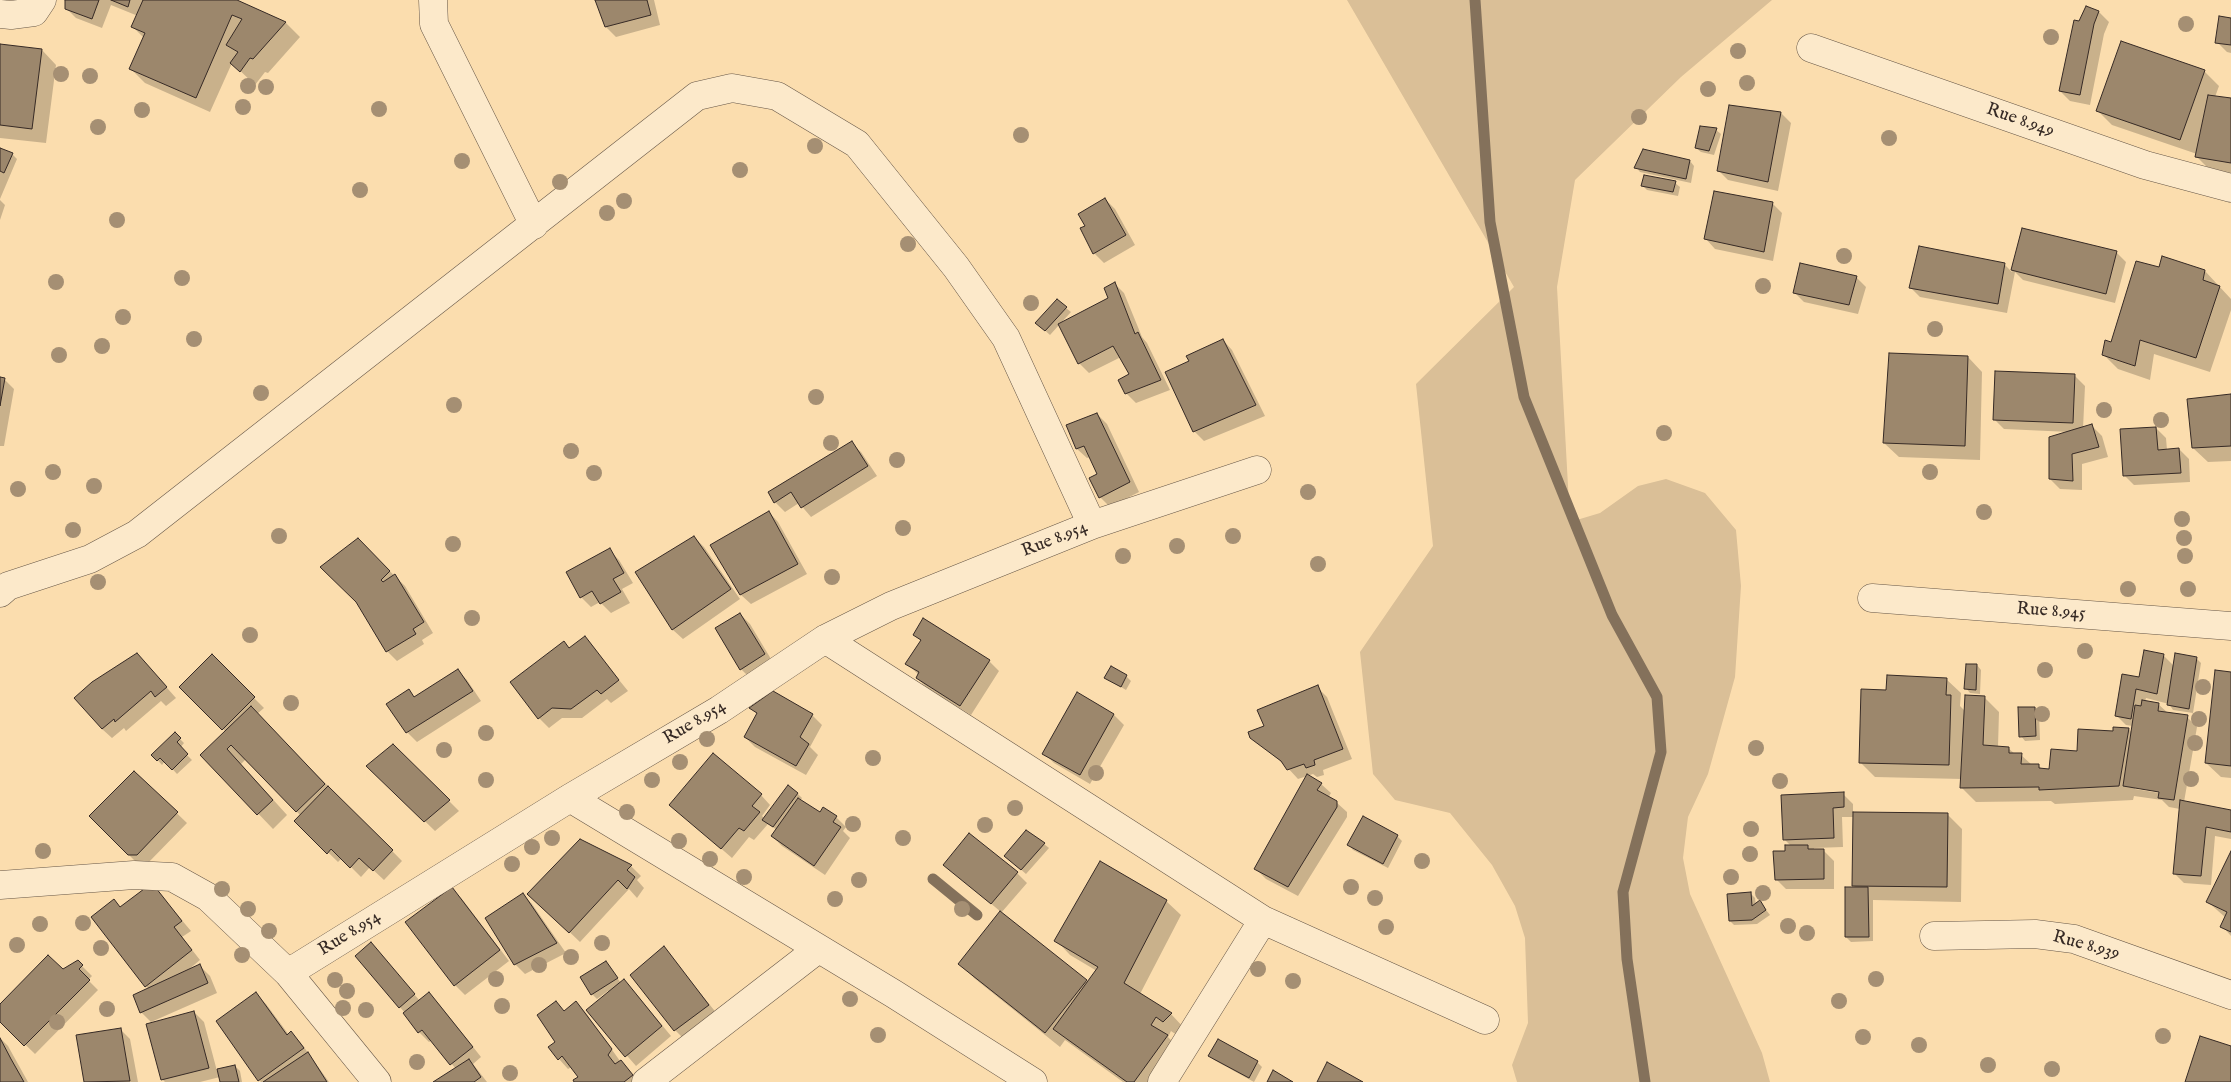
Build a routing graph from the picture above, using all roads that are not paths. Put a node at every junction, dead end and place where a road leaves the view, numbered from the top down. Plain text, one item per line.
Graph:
1 (42, 0) edge
2 (433, 0) edge
3 (0, 14) edge
4 (1811, 48) dead end
5 (2231, 188) edge
6 (534, 225) junction
7 (1257, 470) dead end
8 (1092, 525) junction
9 (0, 593) edge
10 (1872, 598) dead end
11 (2231, 626) edge
12 (825, 639) junction
13 (570, 798) junction
14 (0, 885) edge
15 (1263, 920) junction
16 (1934, 936) dead end
17 (818, 949) junction
18 (288, 973) junction
19 (2231, 995) edge
20 (1484, 1020) dead end
21 (377, 1082) edge
22 (646, 1082) edge
23 (1033, 1082) edge
24 (1162, 1082) edge

1 - 3 street
2 - 6 street
4 - 5 street, Rue 8.949
6 - 8 street
6 - 9 street
7 - 8 street, Rue 8.954
8 - 12 street, Rue 8.954
10 - 11 street, Rue 8.945
12 - 13 street, Rue 8.954
12 - 15 street
13 - 17 street
13 - 18 street, Rue 8.954
14 - 18 street
15 - 20 street
15 - 24 street
16 - 19 street, Rue 8.939
17 - 22 street
17 - 23 street
18 - 21 street

